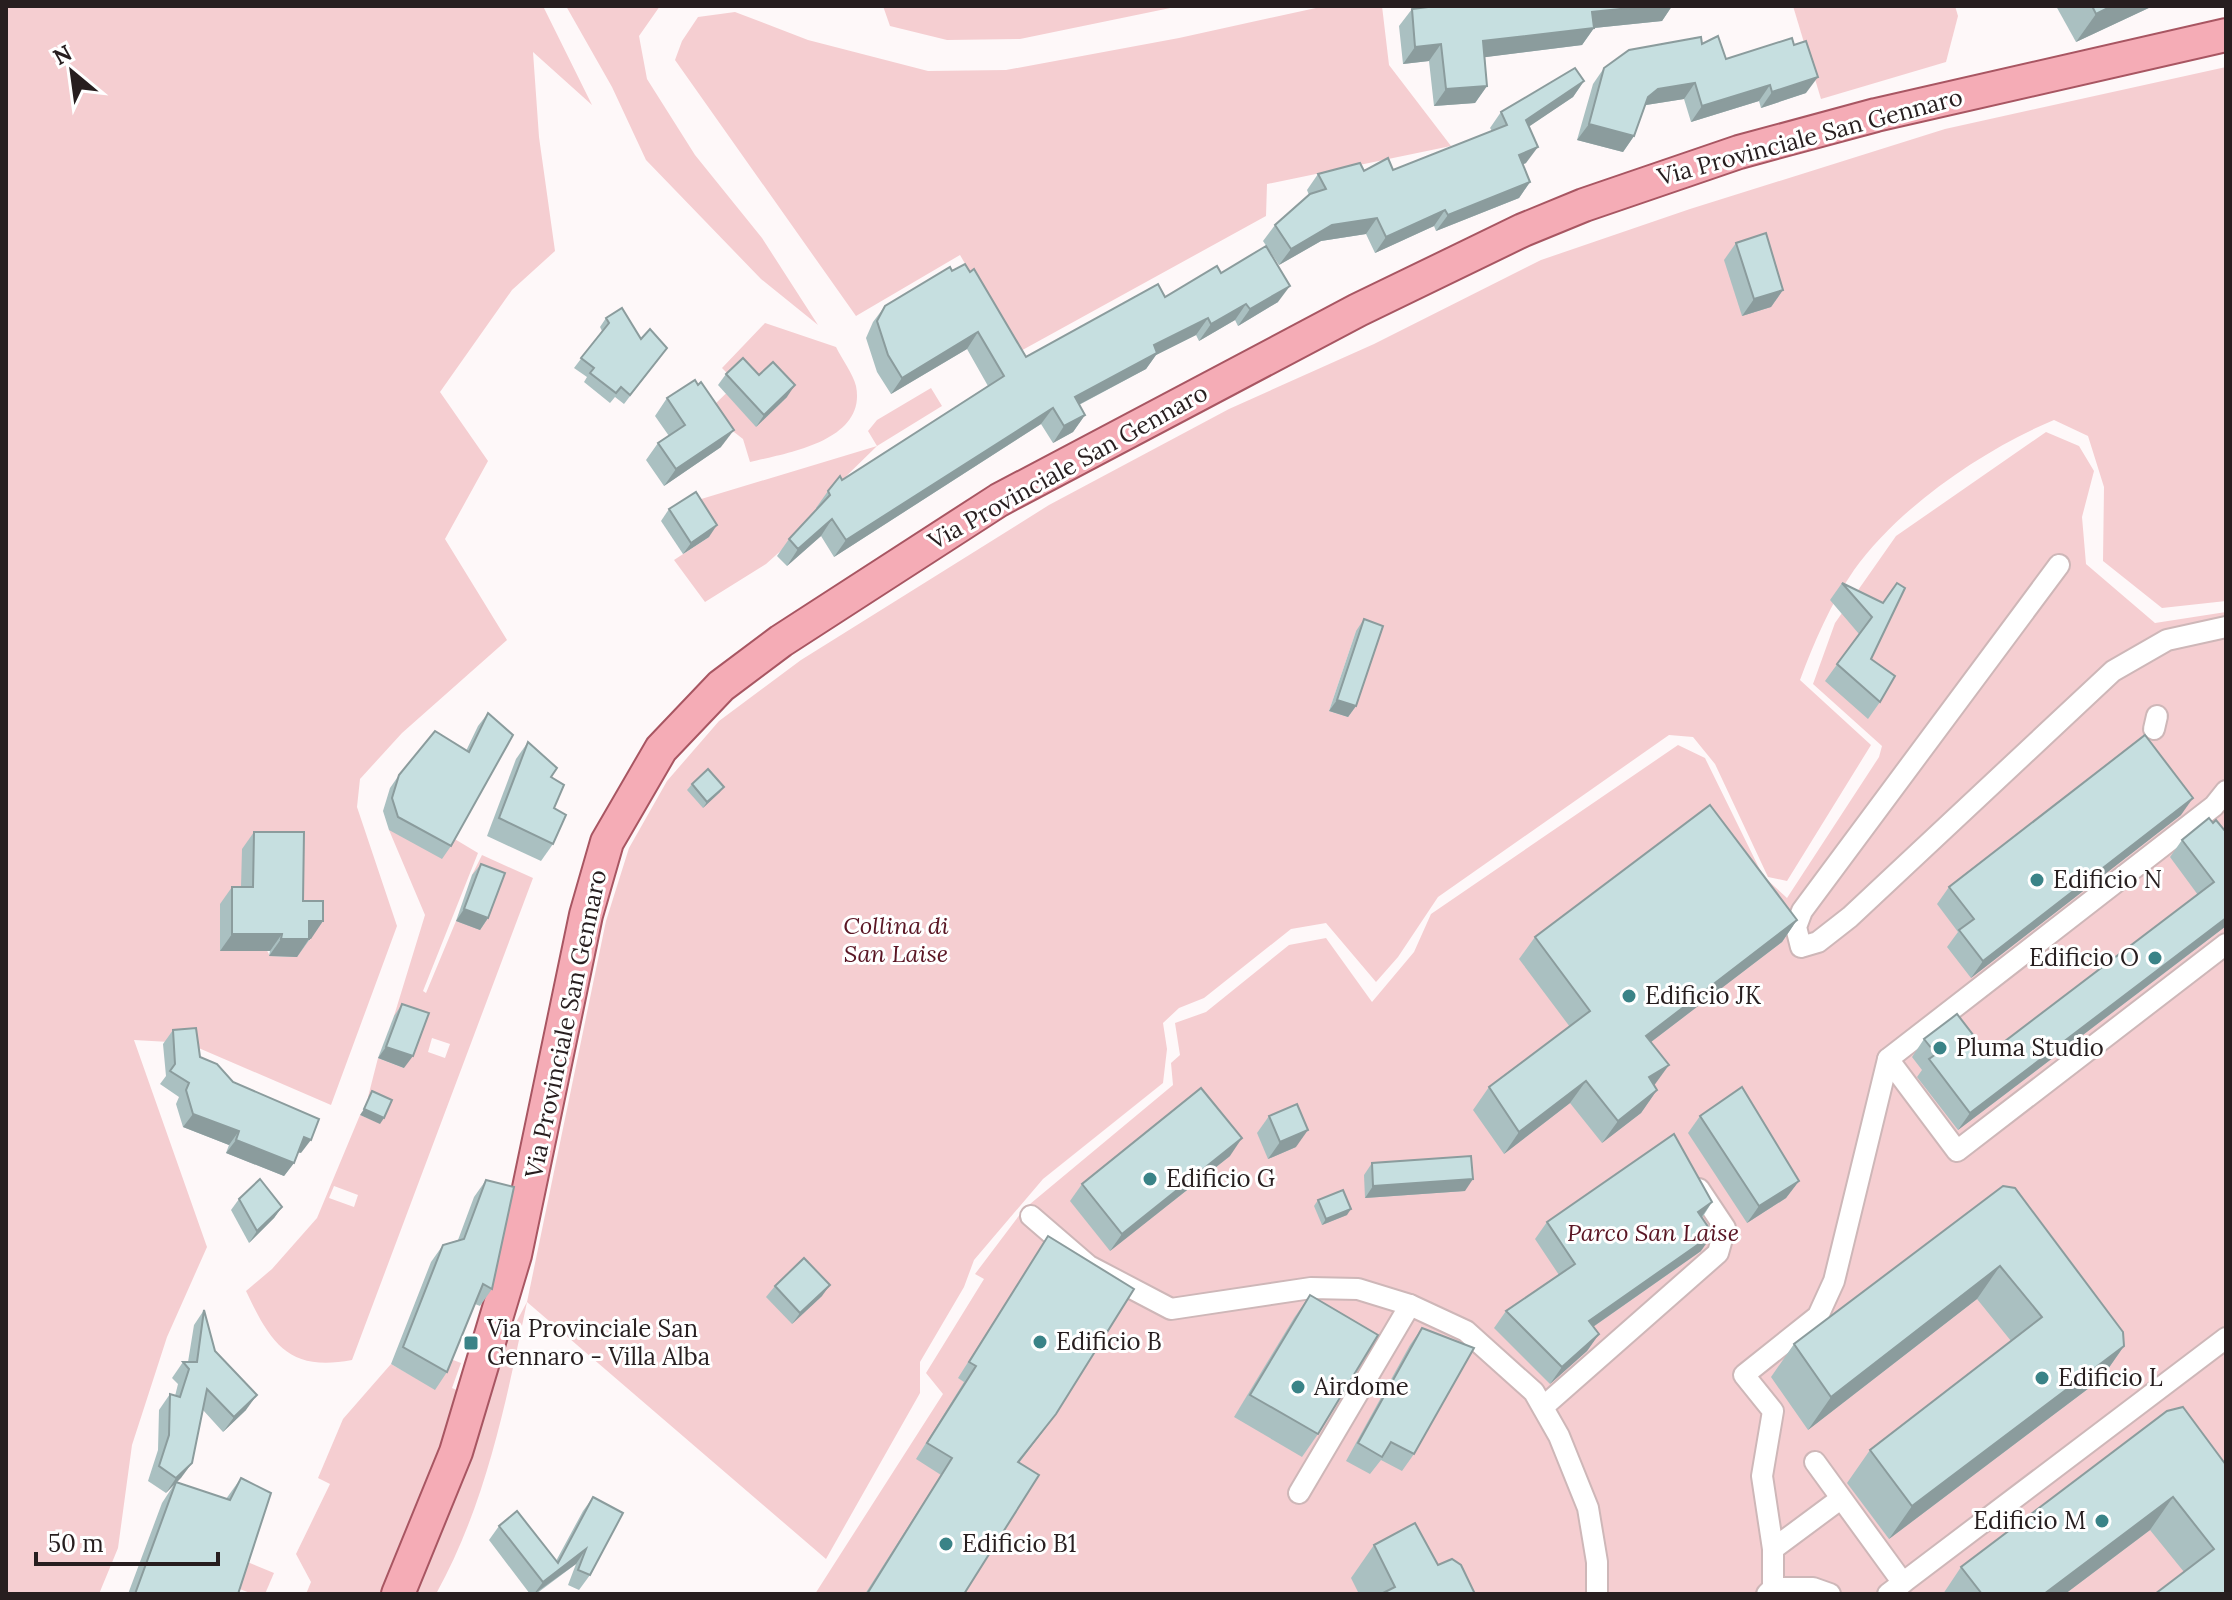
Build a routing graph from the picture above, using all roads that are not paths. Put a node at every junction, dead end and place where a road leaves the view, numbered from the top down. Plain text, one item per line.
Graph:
1 (2226, 35) edge
2 (2059, 565) dead end
3 (2226, 627) edge
4 (2222, 806) edge
5 (2226, 944) edge
6 (1888, 1059) junction
7 (1699, 1189) edge
8 (1031, 1216) dead end
9 (1410, 1305) junction
10 (2226, 1338) edge
11 (1543, 1407) junction
12 (1815, 1462) dead end
13 (1299, 1493) dead end
14 (1839, 1500) junction
15 (1773, 1549) junction
16 (1895, 1589) edge
17 (1770, 1591) edge
18 (398, 1594) edge
19 (1597, 1594) edge
20 (1830, 1594) edge

1 - 18 main road, Via Provinciale San Gennaro
2 - 3 street
4 - 6 street
5 - 6 street
6 - 15 street
7 - 11 street
8 - 9 street
9 - 11 street
9 - 13 street
10 - 16 street
11 - 19 street
12 - 14 street
14 - 15 street
14 - 16 street
15 - 17 street
17 - 20 street

